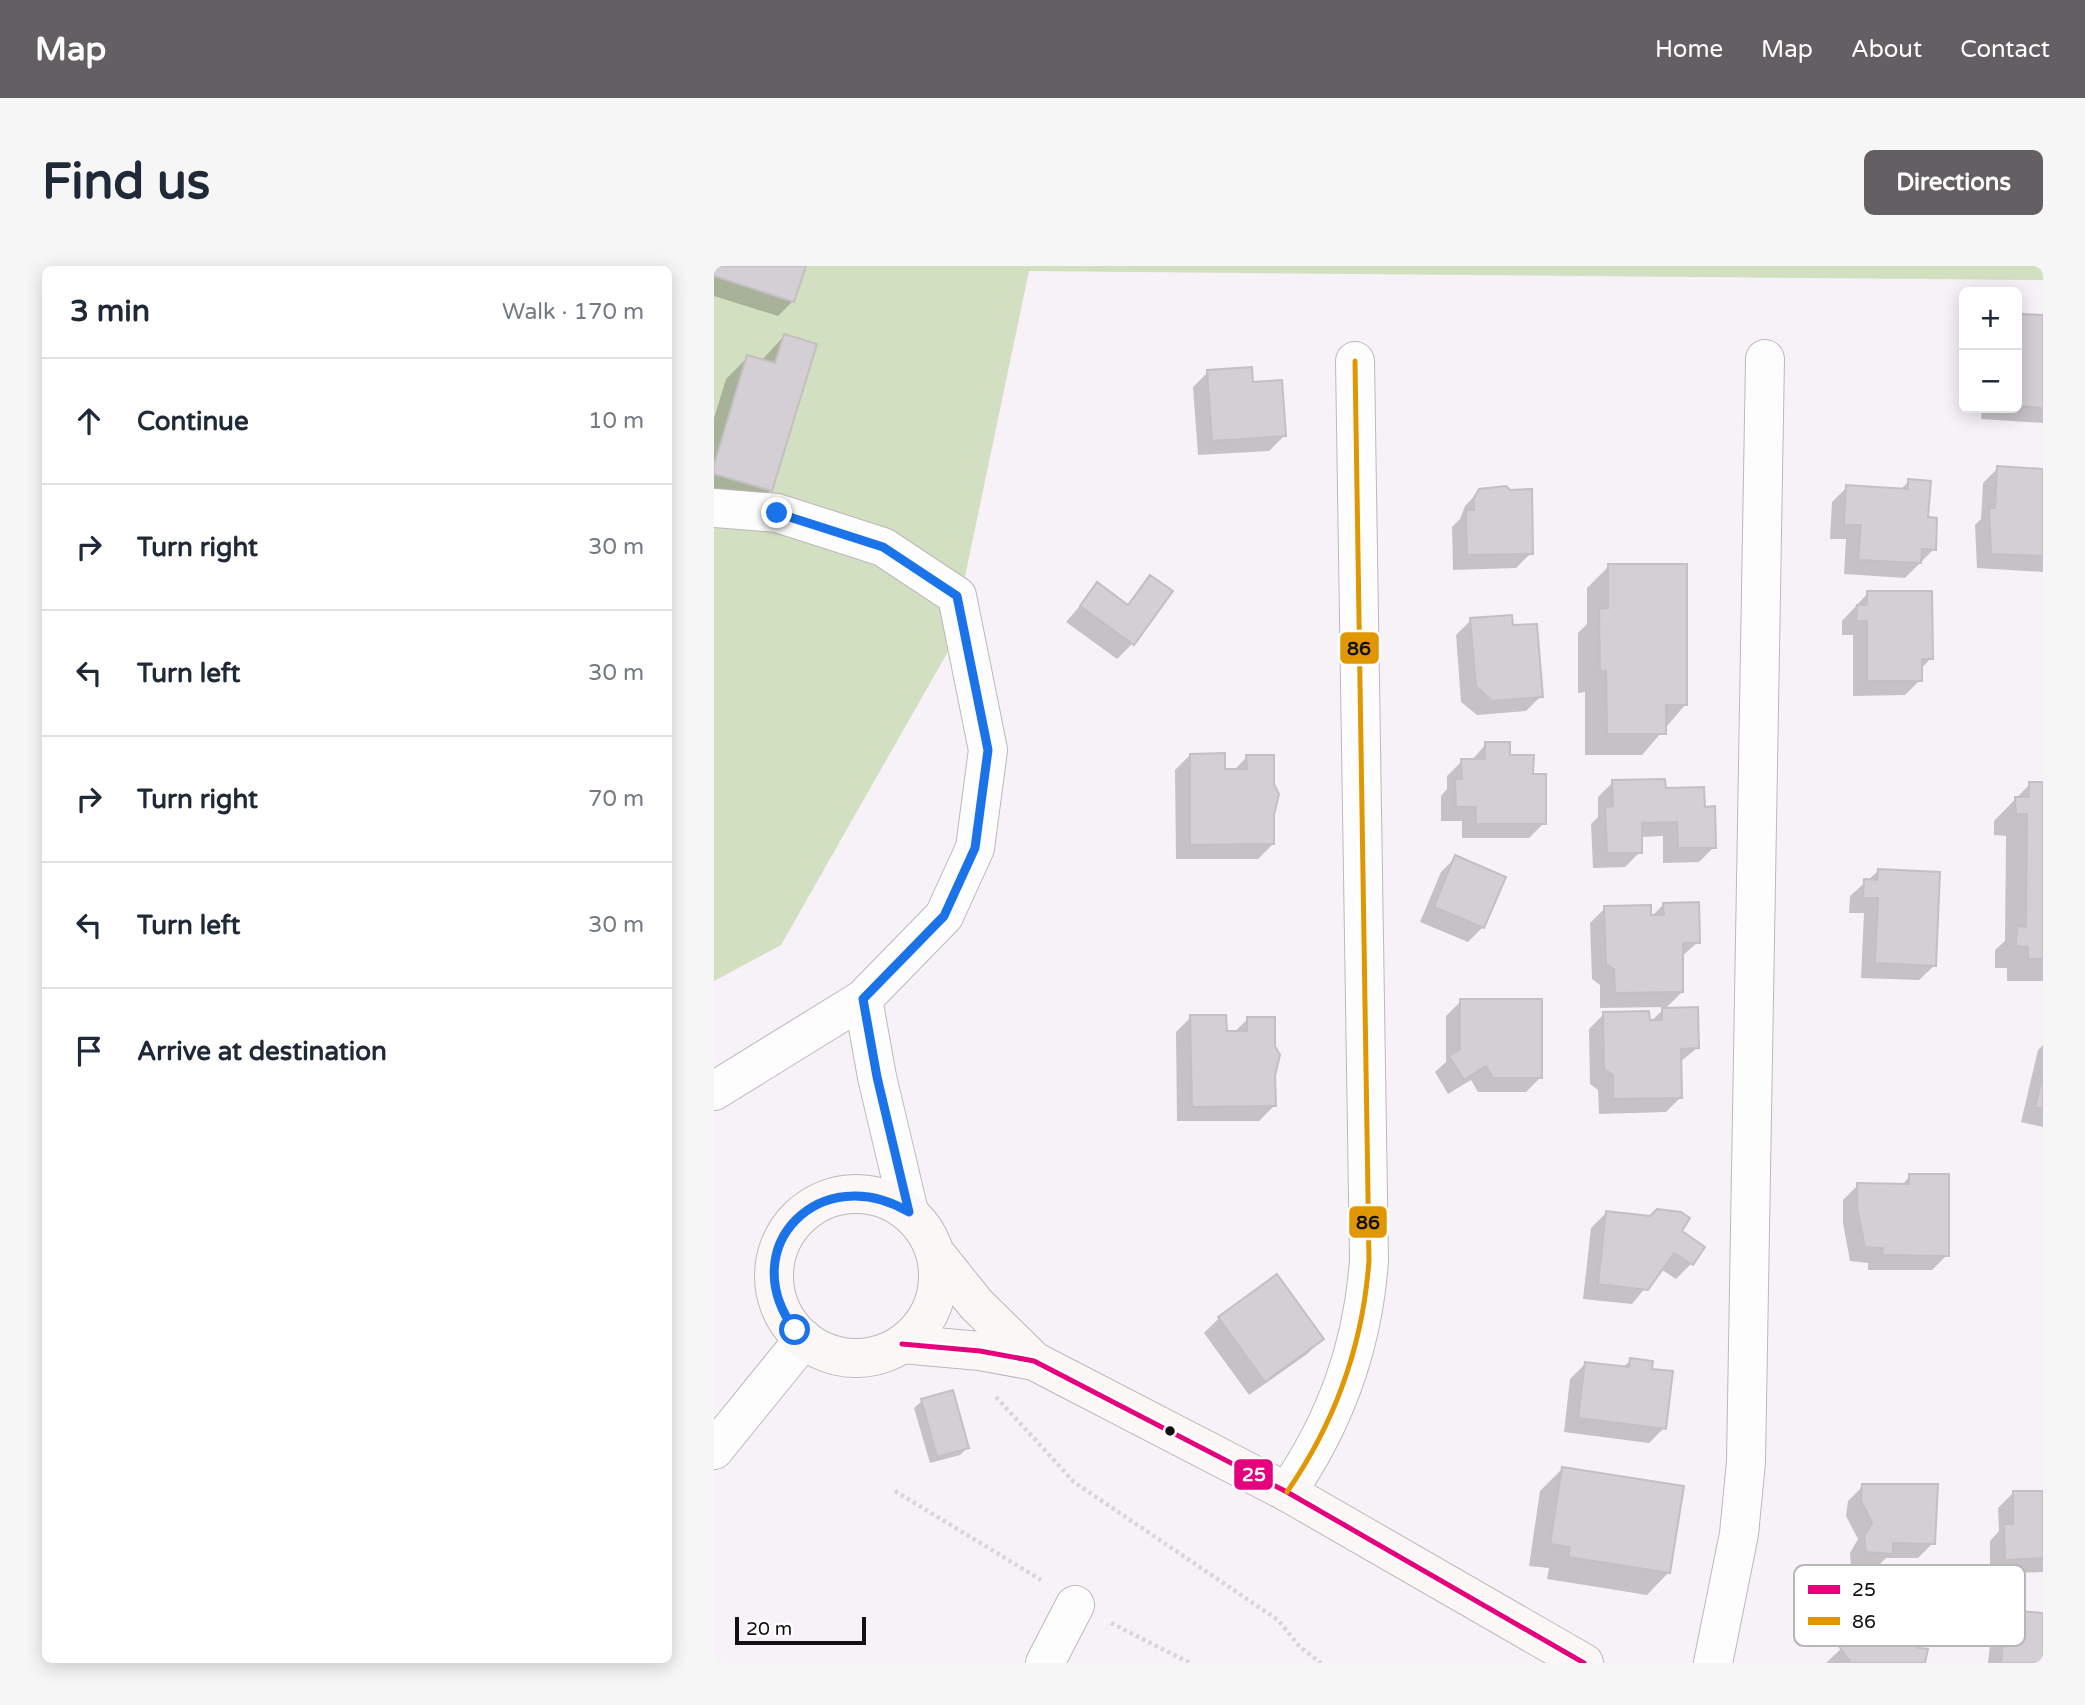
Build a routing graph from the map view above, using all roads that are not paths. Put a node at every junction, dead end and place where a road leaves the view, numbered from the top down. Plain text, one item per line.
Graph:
1 (1765, 359) dead end
2 (1355, 361) dead end
3 (714, 508) edge
4 (863, 999) junction
5 (714, 1091) edge
6 (909, 1212) junction
7 (936, 1254) junction
8 (804, 1339) junction
9 (901, 1345) junction
10 (1034, 1361) junction
11 (714, 1450) edge
12 (1287, 1492) junction
13 (1075, 1605) dead end
14 (1045, 1663) edge
15 (1584, 1663) edge
16 (1713, 1663) edge

1 - 16 street
2 - 12 street
3 - 4 street
4 - 5 street
4 - 6 street
6 - 7 street
6 - 8 street
7 - 9 street
7 - 10 street
8 - 9 street
8 - 11 street
9 - 10 street
10 - 12 street
12 - 15 street
13 - 14 street

